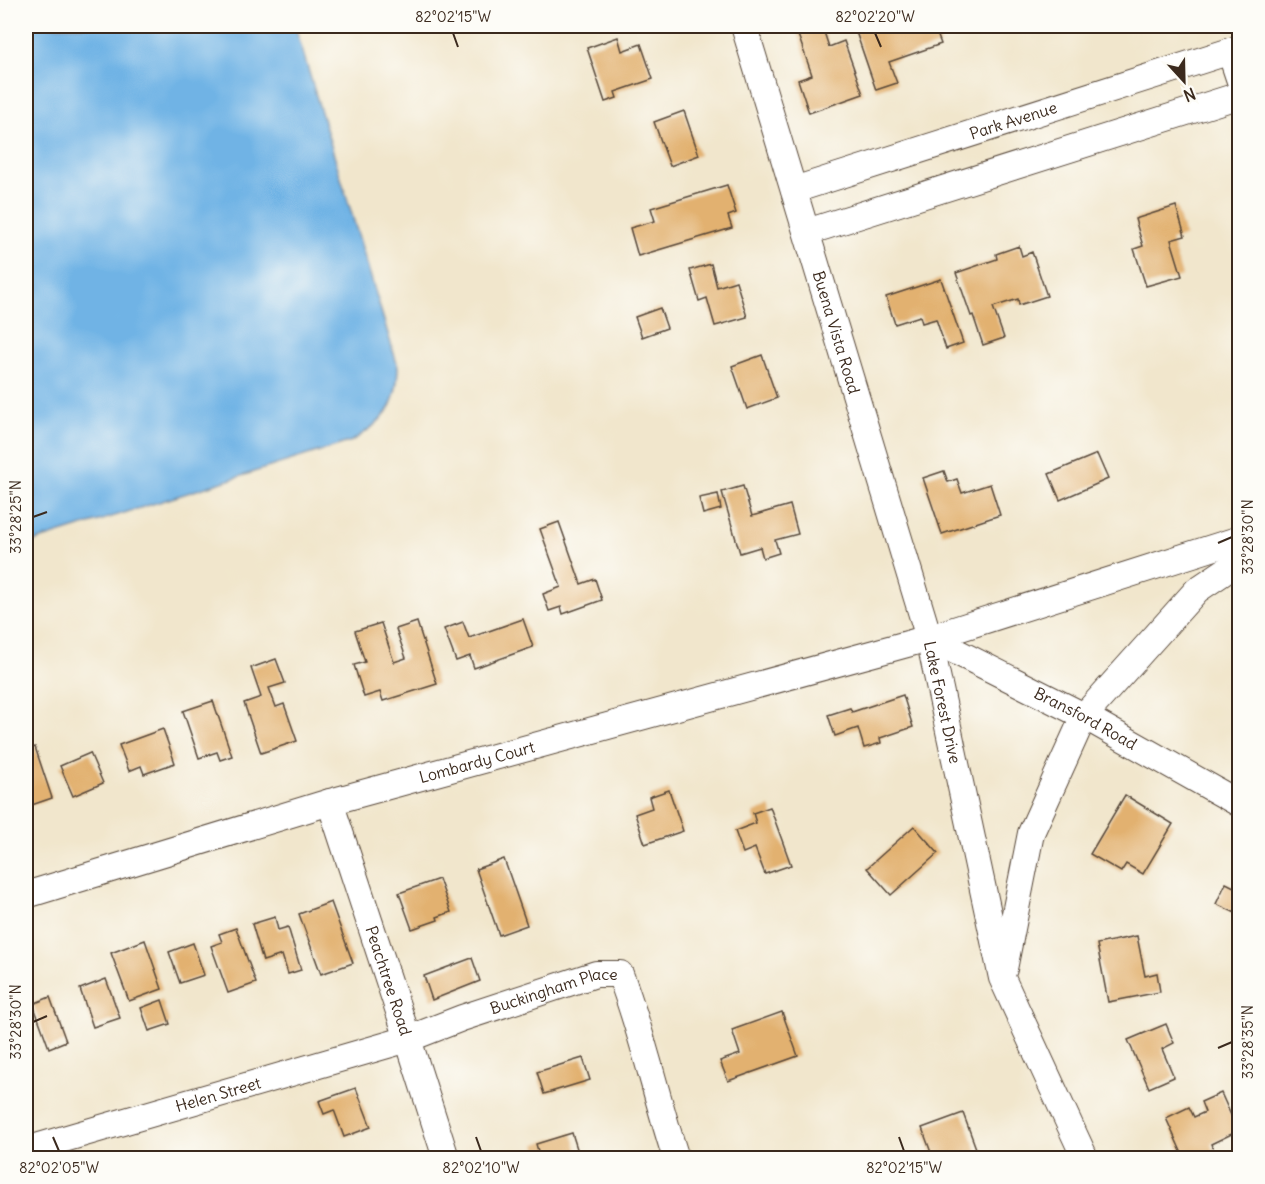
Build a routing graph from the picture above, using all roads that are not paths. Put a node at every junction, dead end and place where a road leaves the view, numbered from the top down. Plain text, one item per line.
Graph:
1 (744, 26) edge
2 (1235, 49) edge
3 (1239, 81) edge
4 (1239, 95) edge
5 (794, 190) junction
6 (807, 232) junction
7 (1239, 539) edge
8 (1239, 561) edge
9 (929, 638) junction
10 (1084, 716) junction
11 (330, 802) junction
12 (1239, 804) edge
13 (26, 895) edge
14 (1002, 978) junction
15 (408, 1039) junction
16 (26, 1150) edge
17 (446, 1158) edge
18 (676, 1158) edge
19 (1085, 1158) edge

1 - 5 street, Buena Vista Road
2 - 3 street, Park Avenue
2 - 5 street, Park Avenue
4 - 6 street
5 - 6 street, Buena Vista Road
6 - 9 street, Buena Vista Road
7 - 9 street, Lake Forest Drive
8 - 10 street
9 - 10 street, Bransford Road
9 - 11 street, Lombardy Court
9 - 14 street, Lake Forest Drive
10 - 12 street, Bransford Road
10 - 14 street
11 - 13 street, Lombardy Court
11 - 15 street, Peachtree Road
14 - 19 street, Lake Forest Drive
15 - 16 street, Helen Street
15 - 17 street, Peachtree Road
15 - 18 street, Buckingham Place

